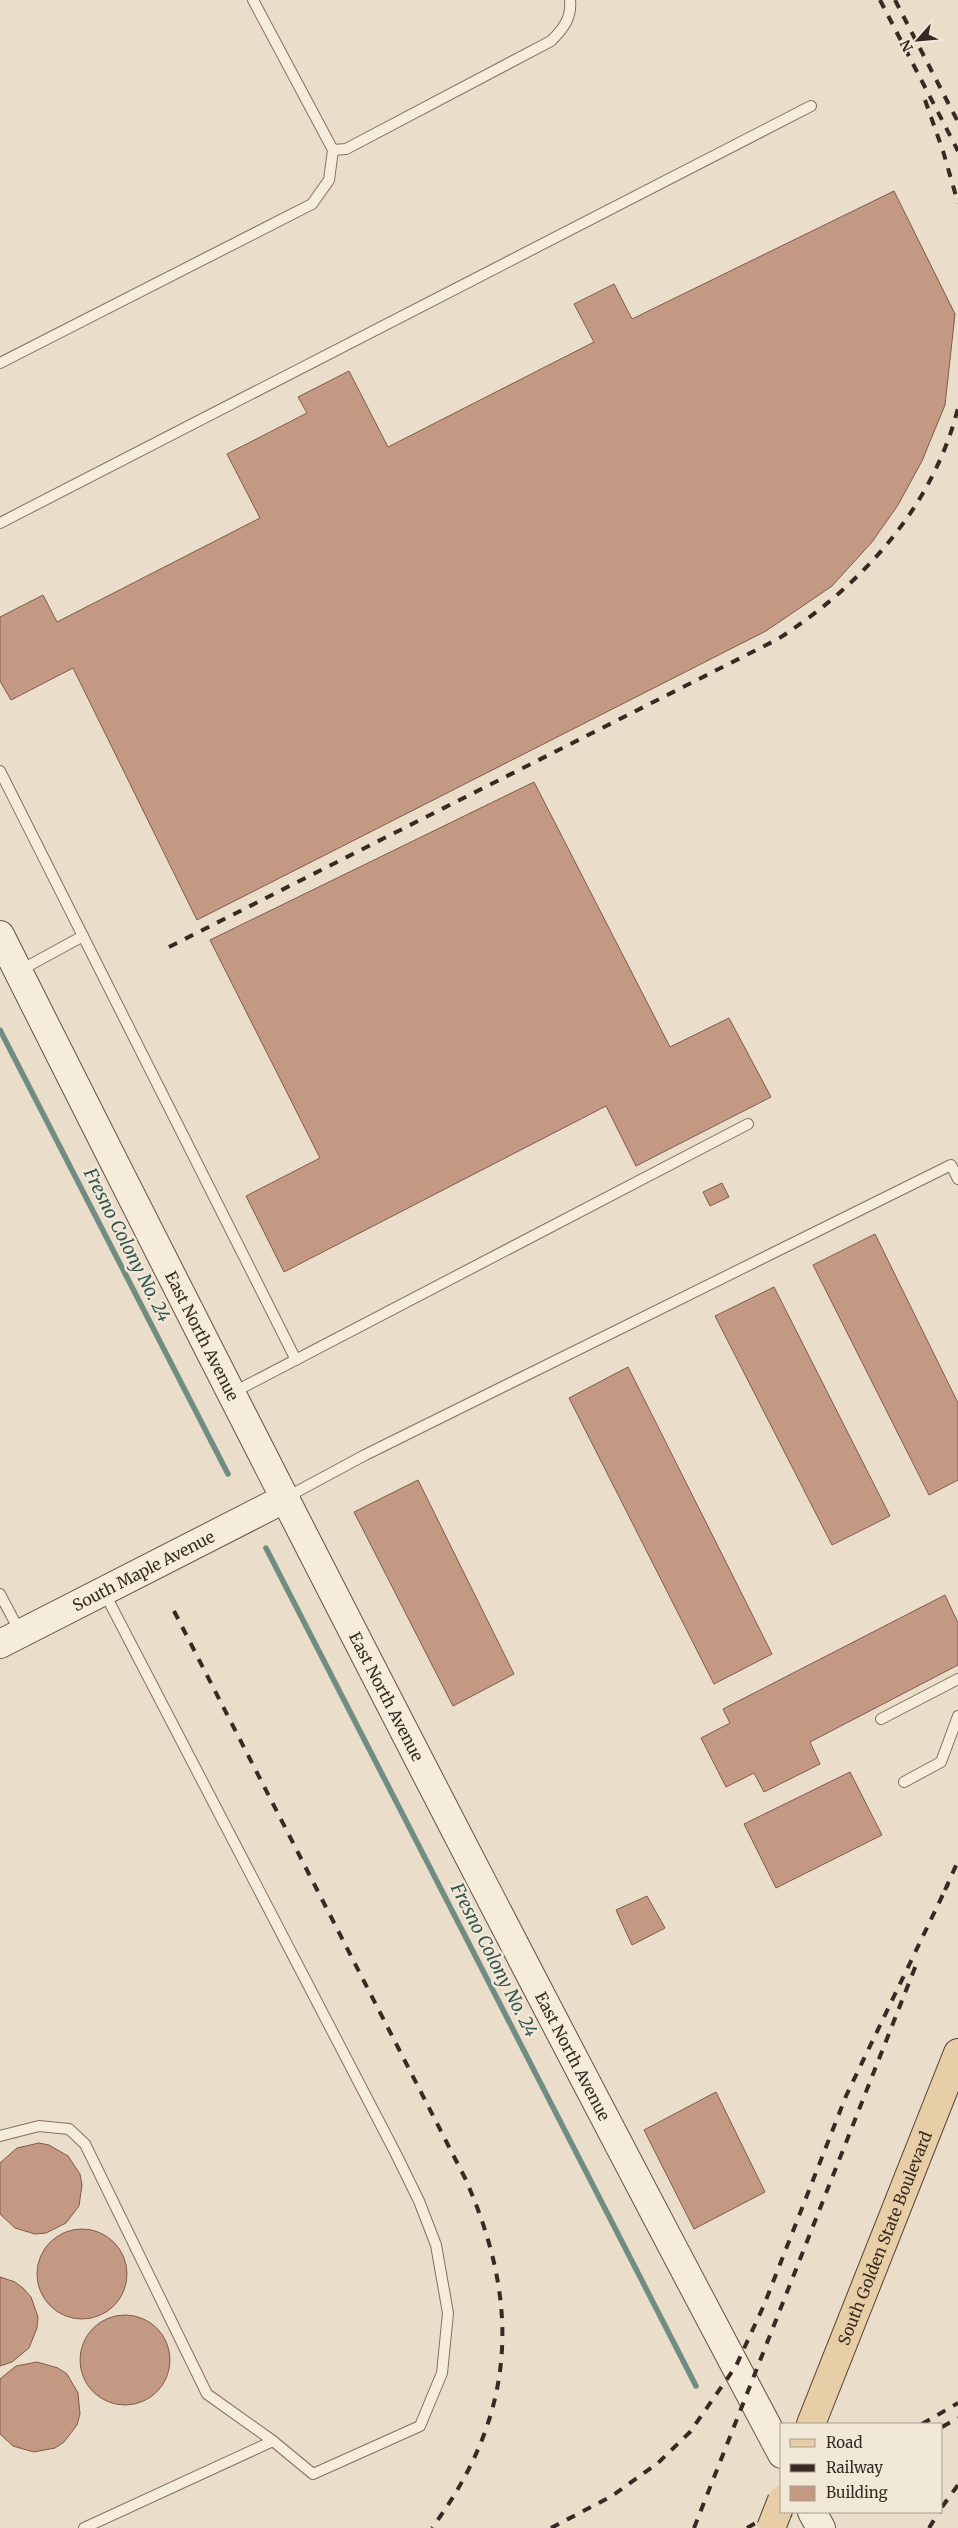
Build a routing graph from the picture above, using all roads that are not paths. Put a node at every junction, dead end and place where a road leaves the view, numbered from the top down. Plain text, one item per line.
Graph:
1 (252, 0) edge
2 (570, 0) edge
3 (811, 106) dead end
4 (333, 150) junction
5 (0, 363) edge
6 (0, 523) edge
7 (0, 771) edge
8 (0, 935) edge
9 (83, 936) junction
10 (18, 971) junction
11 (748, 1124) dead end
12 (958, 1179) edge
13 (296, 1360) junction
14 (231, 1394) junction
15 (286, 1498) junction
16 (103, 1591) junction
17 (0, 1594) edge
18 (10, 1638) edge
19 (958, 1679) edge
20 (958, 1716) edge
21 (881, 1719) dead end
22 (904, 1782) dead end
23 (958, 2053) edge
24 (0, 2136) edge
25 (811, 2423) edge
26 (273, 2441) junction
27 (780, 2450) edge
28 (780, 2505) edge
29 (813, 2513) edge
30 (84, 2528) edge
31 (770, 2528) edge
32 (821, 2528) edge

1 - 4 lane
2 - 4 lane
3 - 6 lane
4 - 5 lane
7 - 9 lane
8 - 10 street, East North Avenue
9 - 10 lane
9 - 13 lane
10 - 14 street, East North Avenue
11 - 13 lane
12 - 15 lane
13 - 14 lane
14 - 15 street, East North Avenue
15 - 16 street, South Maple Avenue
15 - 27 street, East North Avenue
16 - 18 street, South Maple Avenue
16 - 26 lane
17 - 18 lane
19 - 21 lane
20 - 22 lane
23 - 25 main road, South Golden State Boulevard
24 - 26 lane
26 - 30 lane
28 - 31 main road, bridge
29 - 32 street

